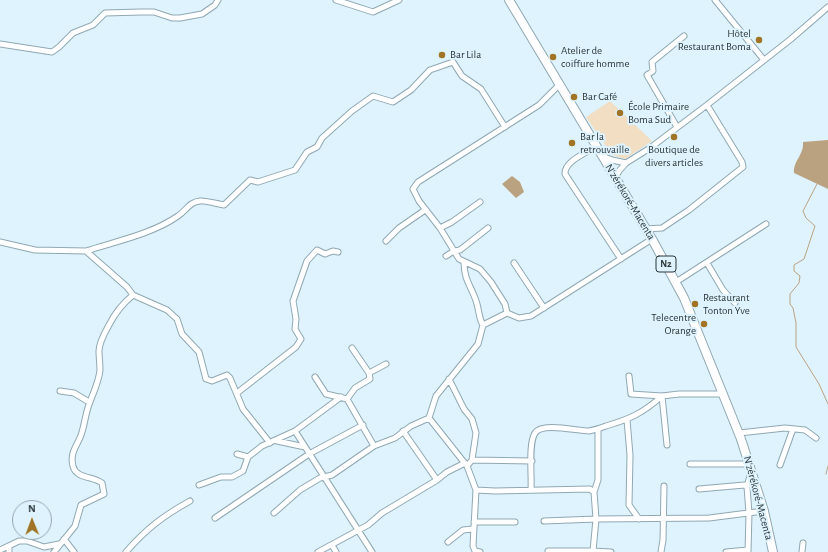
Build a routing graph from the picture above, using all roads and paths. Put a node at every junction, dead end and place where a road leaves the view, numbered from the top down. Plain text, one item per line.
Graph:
1 (218, 0) edge
2 (336, 0) edge
3 (399, 0) edge
4 (509, 0) edge
5 (715, 0) edge
6 (828, 7) edge
7 (684, 36) dead end
8 (0, 44) edge
9 (764, 60) junction
10 (560, 84) junction
11 (707, 105) junction
12 (505, 127) junction
13 (677, 127) junction
14 (596, 146) junction
15 (602, 156) junction
16 (626, 163) junction
17 (615, 178) junction
18 (480, 202) dead end
19 (425, 210) junction
20 (766, 224) dead end
21 (440, 228) junction
22 (488, 228) dead end
23 (645, 229) junction
24 (652, 239) junction
25 (386, 241) dead end
26 (0, 242) edge
27 (86, 251) junction
28 (454, 251) junction
29 (338, 252) dead end
30 (446, 256) dead end
31 (621, 258) junction
32 (464, 262) junction
33 (514, 263) dead end
34 (707, 263) junction
35 (676, 282) junction
36 (133, 295) junction
37 (735, 303) dead end
38 (544, 308) junction
39 (506, 313) junction
40 (484, 325) junction
41 (352, 348) dead end
42 (386, 364) dead end
43 (369, 373) junction
44 (629, 376) dead end
45 (315, 377) dead end
46 (448, 379) junction
47 (60, 391) dead end
48 (237, 393) junction
49 (724, 394) junction
50 (662, 396) junction
51 (344, 398) junction
52 (89, 402) junction
53 (429, 418) junction
54 (627, 420) junction
55 (363, 425) junction
56 (598, 429) junction
57 (793, 429) junction
58 (295, 431) junction
59 (403, 431) junction
60 (739, 434) junction
61 (816, 438) dead end
62 (277, 440) junction
63 (270, 443) junction
64 (667, 445) dead end
65 (374, 446) junction
66 (305, 447) junction
67 (237, 454) dead end
68 (309, 454) junction
69 (248, 457) junction
70 (472, 460) junction
71 (532, 461) junction
72 (690, 464) dead end
73 (466, 465) junction
74 (780, 465) dead end
75 (751, 468) junction
76 (324, 477) junction
77 (437, 480) junction
78 (752, 484) junction
79 (199, 485) dead end
80 (664, 486) dead end
81 (699, 488) dead end
82 (476, 490) junction
83 (531, 490) junction
84 (594, 492) junction
85 (190, 501) dead end
86 (764, 512) junction
87 (274, 513) dead end
88 (749, 513) junction
89 (215, 518) dead end
90 (663, 518) junction
91 (596, 519) junction
92 (639, 520) junction
93 (474, 522) junction
94 (515, 522) dead end
95 (544, 522) dead end
96 (473, 529) junction
97 (358, 530) junction
98 (64, 539) junction
99 (448, 542) dead end
100 (804, 543) dead end
101 (59, 544) junction
102 (332, 545) junction
103 (9, 546) junction
104 (0, 550) edge
105 (548, 550) dead end
106 (593, 551) junction
107 (748, 551) edge
108 (9, 552) edge
109 (54, 552) edge
110 (74, 552) edge
111 (126, 552) edge
112 (318, 552) edge
113 (336, 552) edge
114 (372, 552) edge
115 (480, 552) edge
116 (611, 552) edge
117 (661, 552) edge
118 (726, 552) edge
119 (772, 552) edge
120 (802, 552) edge

1 - 8 street
2 - 3 street
4 - 10 highway, N'zérékoré-Macenta / N2
5 - 9 street
6 - 9 street
7 - 13 street
9 - 11 street
10 - 12 street
10 - 14 highway, N'zérékoré-Macenta / N2
11 - 13 street
11 - 23 street
12 - 19 street
12 - 27 street
13 - 16 street
14 - 15 highway, N'zérékoré-Macenta / N2
14 - 31 street
15 - 16 street
15 - 17 highway, N'zérékoré-Macenta / N2
16 - 17 street
17 - 23 highway, N'zérékoré-Macenta / N2
18 - 21 street
19 - 21 street
19 - 25 street
20 - 34 street
21 - 28 street
22 - 28 street
23 - 24 highway, N'zérékoré-Macenta / N2
24 - 31 street
24 - 35 highway, N'zérékoré-Macenta / N2
26 - 27 street
27 - 36 street
28 - 30 street
28 - 32 street
29 - 48 street
31 - 38 street
32 - 39 street
32 - 40 street
33 - 38 street
34 - 35 street
34 - 37 street
35 - 49 highway, N'zérékoré-Macenta / N2
36 - 48 street
36 - 52 street
38 - 39 street
39 - 40 street
40 - 46 street
41 - 43 street
42 - 43 street
43 - 51 street
44 - 50 street
45 - 51 street
46 - 53 street
46 - 70 street
47 - 52 street
48 - 63 street
49 - 50 street
49 - 60 highway, N'zérékoré-Macenta / N2
50 - 54 street
50 - 64 street
51 - 55 street
51 - 58 street
52 - 98 street
53 - 59 street
53 - 73 street
54 - 56 street
54 - 92 street
55 - 65 street
55 - 68 street
56 - 71 street
56 - 84 street
57 - 60 street
57 - 61 street
57 - 74 street
58 - 62 street
58 - 66 street
59 - 65 street
59 - 77 street
60 - 75 highway, N'zérékoré-Macenta / N2
62 - 63 street
62 - 66 street
63 - 69 street
65 - 76 street
66 - 68 street
67 - 69 street
68 - 76 street
68 - 89 street
69 - 79 street
70 - 71 street
70 - 73 street
71 - 83 street
72 - 75 street
73 - 77 street
73 - 82 street
75 - 78 highway, N'zérékoré-Macenta / N2
76 - 87 street
76 - 97 street
77 - 97 street
78 - 81 street
78 - 86 highway, N'zérékoré-Macenta / N2
78 - 88 street
80 - 90 street
82 - 83 street
82 - 93 street
83 - 84 street
84 - 91 street
85 - 111 street
86 - 88 street
86 - 119 highway, N'zérékoré-Macenta / N2
88 - 90 street
88 - 107 street
90 - 92 street
90 - 117 street
91 - 92 street
91 - 95 street
91 - 106 street
93 - 94 street
93 - 96 street
96 - 99 street
96 - 115 street
97 - 102 street
97 - 114 street
98 - 101 street
98 - 110 street
100 - 120 street
101 - 103 street
101 - 109 street
102 - 112 street
102 - 113 street
103 - 104 street
103 - 108 street
105 - 106 street
106 - 116 street
107 - 118 street

